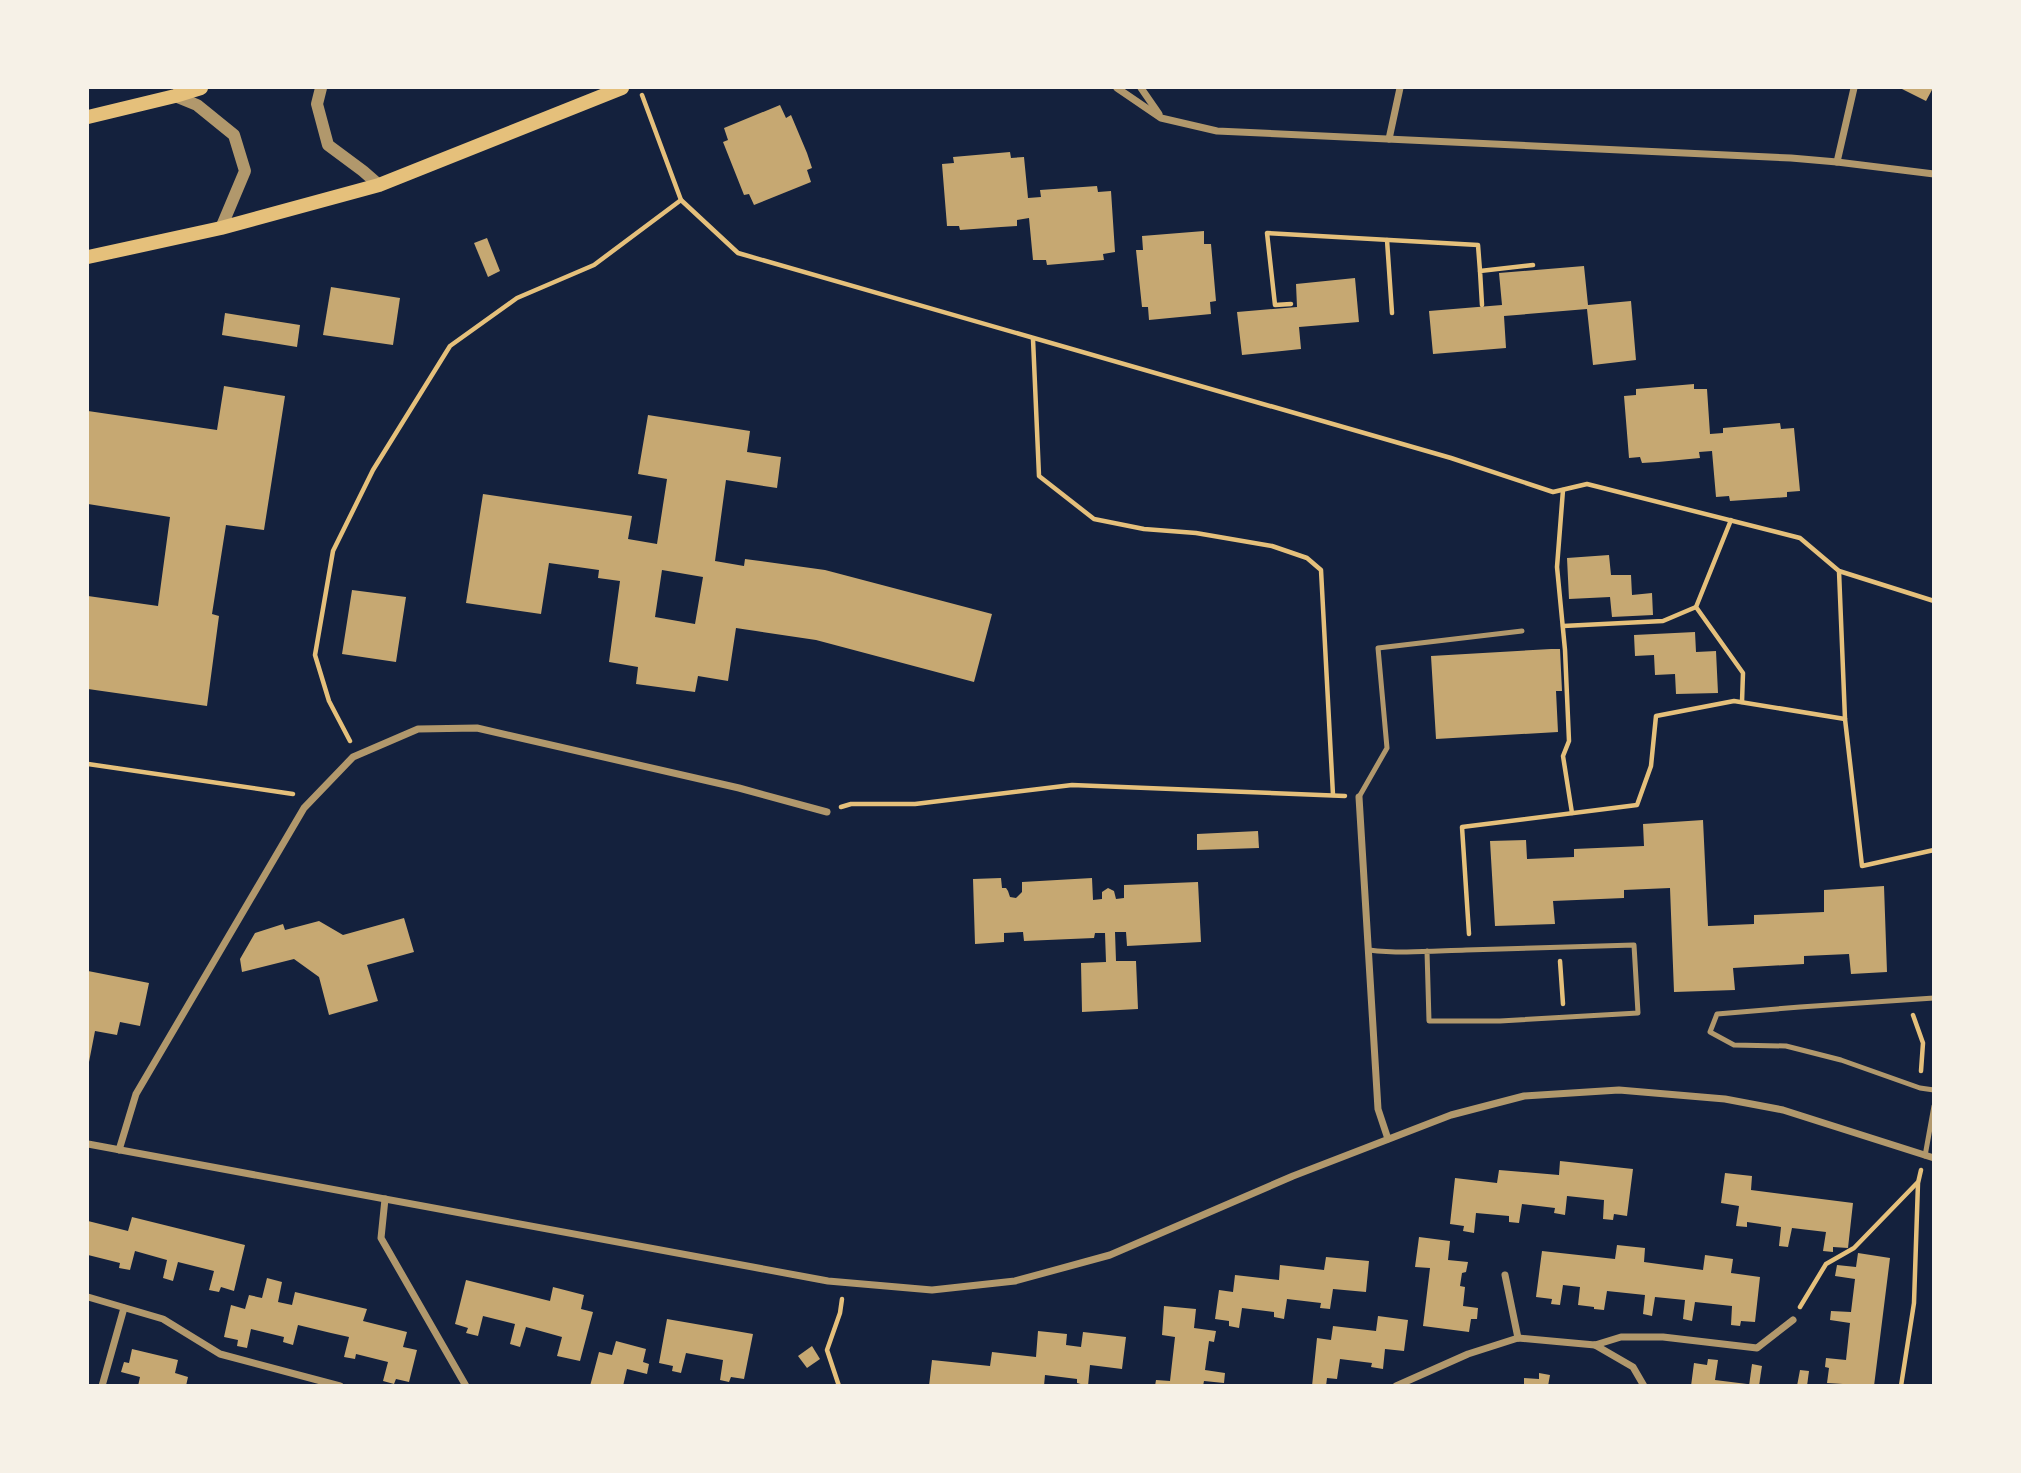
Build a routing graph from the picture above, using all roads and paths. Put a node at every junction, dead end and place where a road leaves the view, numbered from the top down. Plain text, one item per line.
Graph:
1 (201, 88) edge
2 (321, 88) edge
3 (622, 88) edge
4 (639, 88) edge
5 (1117, 88) edge
6 (1141, 88) edge
7 (1401, 88) edge
8 (1854, 88) edge
9 (175, 96) junction
10 (88, 117) edge
11 (1161, 118) junction
12 (1389, 139) junction
13 (1837, 162) junction
14 (1934, 174) edge
15 (379, 185) junction
16 (681, 200) junction
17 (221, 228) junction
18 (1387, 240) junction
19 (88, 257) edge
20 (1533, 265) dead end
21 (1480, 271) junction
22 (1291, 304) dead end
23 (1482, 305) dead end
24 (1392, 313) dead end
25 (1033, 338) junction
26 (1563, 490) junction
27 (1731, 520) junction
28 (1839, 571) junction
29 (1934, 601) edge
30 (1696, 607) junction
31 (1563, 626) junction
32 (1522, 631) dead end
33 (1742, 702) junction
34 (1845, 719) junction
35 (350, 742) dead end
36 (88, 764) edge
37 (294, 794) dead end
38 (1333, 795) junction
39 (1359, 797) junction
40 (827, 812) joint
41 (1572, 813) junction
42 (1934, 850) edge
43 (1469, 936) dead end
44 (1559, 947) junction
45 (1368, 950) junction
46 (1427, 951) junction
47 (1934, 998) edge
48 (1912, 1000) junction
49 (1563, 1018) junction
50 (1920, 1088) junction
51 (1934, 1090) edge
52 (1934, 1107) edge
53 (1388, 1139) junction
54 (88, 1144) edge
55 (119, 1150) junction
56 (1930, 1157) edge
57 (1918, 1183) junction
58 (386, 1199) junction
59 (1505, 1275) dead end
60 (844, 1283) junction
61 (88, 1297) edge
62 (124, 1308) junction
63 (1793, 1320) joint
64 (1518, 1338) junction
65 (1595, 1345) junction
66 (102, 1385) edge
67 (340, 1385) edge
68 (466, 1385) edge
69 (839, 1385) edge
70 (1396, 1385) edge
71 (1644, 1385) edge
72 (1901, 1385) edge

1 - 9 main road
2 - 15 street
3 - 15 main road
4 - 16 path
5 - 11 street
6 - 11 street
7 - 12 street
8 - 13 street
9 - 10 main road
9 - 17 street
11 - 12 street
12 - 13 street
13 - 14 street
15 - 17 main road
16 - 25 path
16 - 35 path
17 - 19 main road
18 - 21 path
18 - 22 path
18 - 24 path
20 - 21 path
21 - 23 path
25 - 26 path
25 - 38 path
26 - 27 path
26 - 31 path
27 - 28 path
27 - 30 path
28 - 29 path
28 - 34 path
30 - 31 path
30 - 33 path
31 - 41 path
32 - 39 lane
33 - 34 path
33 - 41 path
34 - 42 path
36 - 37 path
38 - 39 path
38 - 40 path
39 - 45 street
40 - 55 street
41 - 43 path
44 - 46 lane
44 - 49 path
44 - 49 lane
45 - 46 lane
45 - 53 street
46 - 49 lane
47 - 48 lane
48 - 50 path
48 - 50 lane
50 - 51 lane
52 - 56 lane
53 - 56 street
53 - 60 street
54 - 55 street
55 - 58 street
56 - 57 path
57 - 63 path
57 - 72 path
58 - 60 street
58 - 68 street
59 - 64 street
60 - 69 path
61 - 62 street
62 - 66 street
62 - 67 street
63 - 65 street
64 - 65 street
64 - 70 street
65 - 71 street

